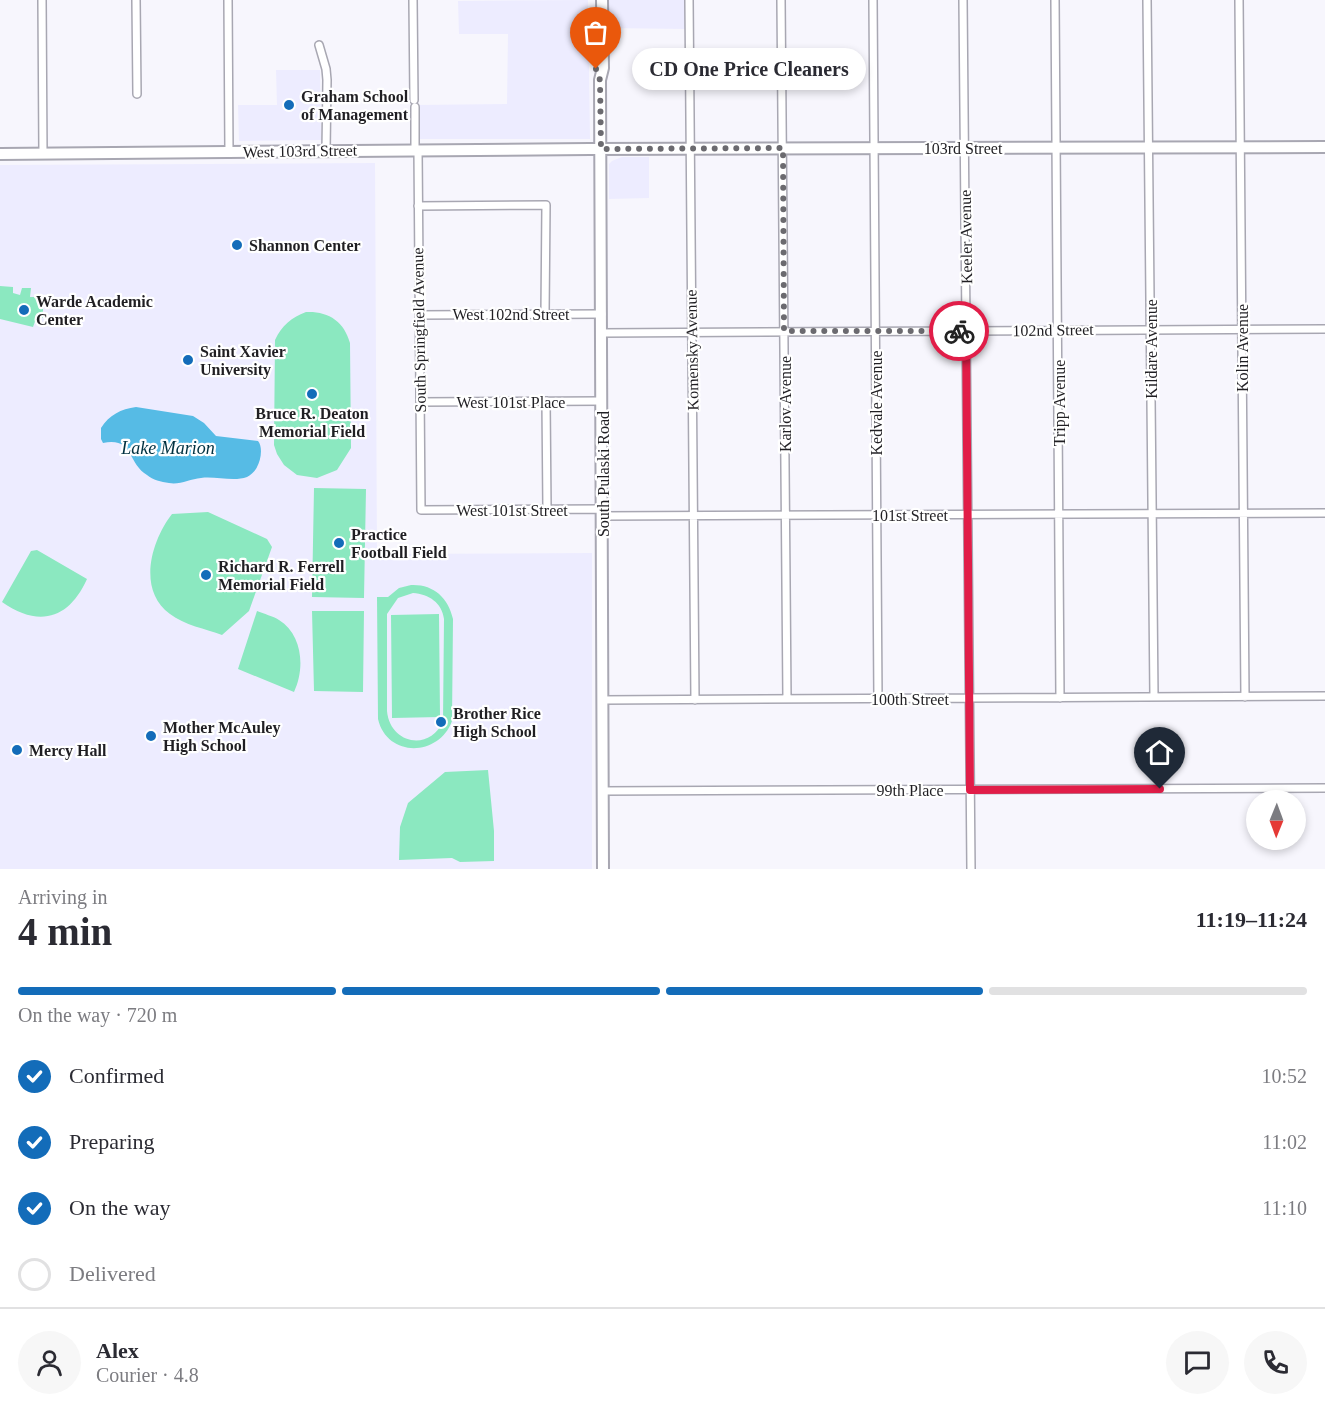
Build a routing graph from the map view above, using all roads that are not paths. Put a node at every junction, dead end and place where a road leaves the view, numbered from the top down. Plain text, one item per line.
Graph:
1 (42, 0) edge
2 (136, 0) edge
3 (228, 0) edge
4 (413, 0) edge
5 (595, 0) edge
6 (602, 0) edge
7 (689, 0) edge
8 (781, 0) edge
9 (873, 0) edge
10 (963, 0) edge
11 (1055, 0) edge
12 (1147, 0) edge
13 (1239, 0) edge
14 (319, 45) dead end
15 (600, 80) junction
16 (137, 94) dead end
17 (1056, 147) junction
18 (1149, 147) junction
19 (1240, 147) junction
20 (1325, 147) edge
21 (690, 148) junction
22 (783, 148) junction
23 (874, 148) junction
24 (965, 148) junction
25 (601, 149) junction
26 (416, 150) junction
27 (326, 151) junction
28 (229, 152) junction
29 (0, 154) edge
30 (43, 154) junction
31 (418, 206) junction
32 (545, 314) junction
33 (602, 314) junction
34 (419, 315) junction
35 (1059, 329) junction
36 (1151, 329) junction
37 (1325, 329) edge
38 (1242, 330) junction
39 (784, 331) junction
40 (875, 331) junction
41 (966, 331) junction
42 (692, 332) junction
43 (602, 333) junction
44 (546, 401) junction
45 (602, 401) junction
46 (420, 402) junction
47 (547, 509) junction
48 (421, 510) joint
49 (603, 513) junction
50 (1325, 513) edge
51 (1060, 514) junction
52 (1152, 514) junction
53 (1243, 514) junction
54 (877, 515) junction
55 (968, 515) junction
56 (694, 516) junction
57 (785, 516) junction
58 (1325, 696) edge
59 (1154, 697) junction
60 (1245, 697) junction
61 (970, 698) junction
62 (1060, 698) junction
63 (787, 699) junction
64 (878, 699) junction
65 (603, 700) junction
66 (695, 700) junction
67 (1325, 788) edge
68 (970, 790) junction
69 (602, 791) junction
70 (603, 869) edge
71 (971, 869) edge

1 - 30 street
2 - 16 street
3 - 28 street
4 - 26 street, South Springfield Avenue
5 - 15 main road, South Pulaski Road
6 - 15 main road, South Pulaski Road
7 - 21 street, Komensky Avenue
8 - 22 street, Karlov Avenue
9 - 23 street, Kedvale Avenue
10 - 24 street, Keeler Avenue
11 - 17 street, Tripp Avenue
12 - 18 street, Kildare Avenue
13 - 19 street, Kolin Avenue
14 - 27 street
15 - 25 main road, South Pulaski Road
17 - 18 main road, 103rd Street
17 - 24 main road, 103rd Street
17 - 35 street, Tripp Avenue
18 - 19 main road, 103rd Street
18 - 36 street, Kildare Avenue
19 - 20 main road, 103rd Street
19 - 38 street, Kolin Avenue
21 - 22 main road, 103rd Street
21 - 25 main road, 103rd Street
21 - 42 street, Komensky Avenue
22 - 23 main road, 103rd Street
22 - 39 street, Karlov Avenue
23 - 24 main road, 103rd Street
23 - 40 street, Kedvale Avenue
24 - 41 street, Keeler Avenue
25 - 26 main road, West 103rd Street
25 - 33 main road, South Pulaski Road
26 - 27 main road, West 103rd Street
26 - 31 street, South Springfield Avenue
27 - 28 main road, West 103rd Street
28 - 30 main road, West 103rd Street
29 - 30 main road, West 103rd Street
31 - 32 street
31 - 34 street, South Springfield Avenue
32 - 33 street, West 102nd Street
32 - 34 street, West 102nd Street
33 - 43 main road, South Pulaski Road
34 - 46 street, South Springfield Avenue
35 - 36 street, 102nd Street
35 - 41 street, 102nd Street
35 - 51 street, Tripp Avenue
36 - 38 street, 102nd Street
36 - 52 street, Kildare Avenue
37 - 38 street, 102nd Street
38 - 53 street, Kolin Avenue
39 - 40 street, 102nd Street
39 - 42 street, 102nd Street
39 - 57 street, Karlov Avenue
40 - 41 street, 102nd Street
40 - 54 street, Kedvale Avenue
41 - 55 street, Keeler Avenue
42 - 43 street, 102nd Street
42 - 56 street, Komensky Avenue
43 - 45 main road, South Pulaski Road
44 - 45 street, West 101st Place
44 - 46 street, West 101st Place
44 - 47 street
45 - 49 main road, South Pulaski Road
46 - 48 street, South Springfield Avenue
47 - 48 street, West 101st Street
47 - 49 street, West 101st Street
49 - 56 street, 101st Street
49 - 65 main road, South Pulaski Road
50 - 53 street, 101st Street
51 - 52 street, 101st Street
51 - 55 street, 101st Street
51 - 62 street, Tripp Avenue
52 - 53 street, 101st Street
52 - 59 street, Kildare Avenue
53 - 60 street, Kolin Avenue
54 - 55 street, 101st Street
54 - 57 street, 101st Street
54 - 64 street, Kedvale Avenue
55 - 61 street, Keeler Avenue
56 - 57 street, 101st Street
56 - 66 street, Komensky Avenue
57 - 63 street, Karlov Avenue
58 - 60 street, 100th Street
59 - 60 street, 100th Street
59 - 62 street, 100th Street
61 - 62 street, 100th Street
61 - 64 street, 100th Street
61 - 68 street, Keeler Avenue
63 - 64 street, 100th Street
63 - 66 street, 100th Street
65 - 66 street, 100th Street
65 - 69 main road, South Pulaski Road
67 - 68 street, 99th Place
68 - 69 street, 99th Place
68 - 71 street, Keeler Avenue
69 - 70 main road, South Pulaski Road

